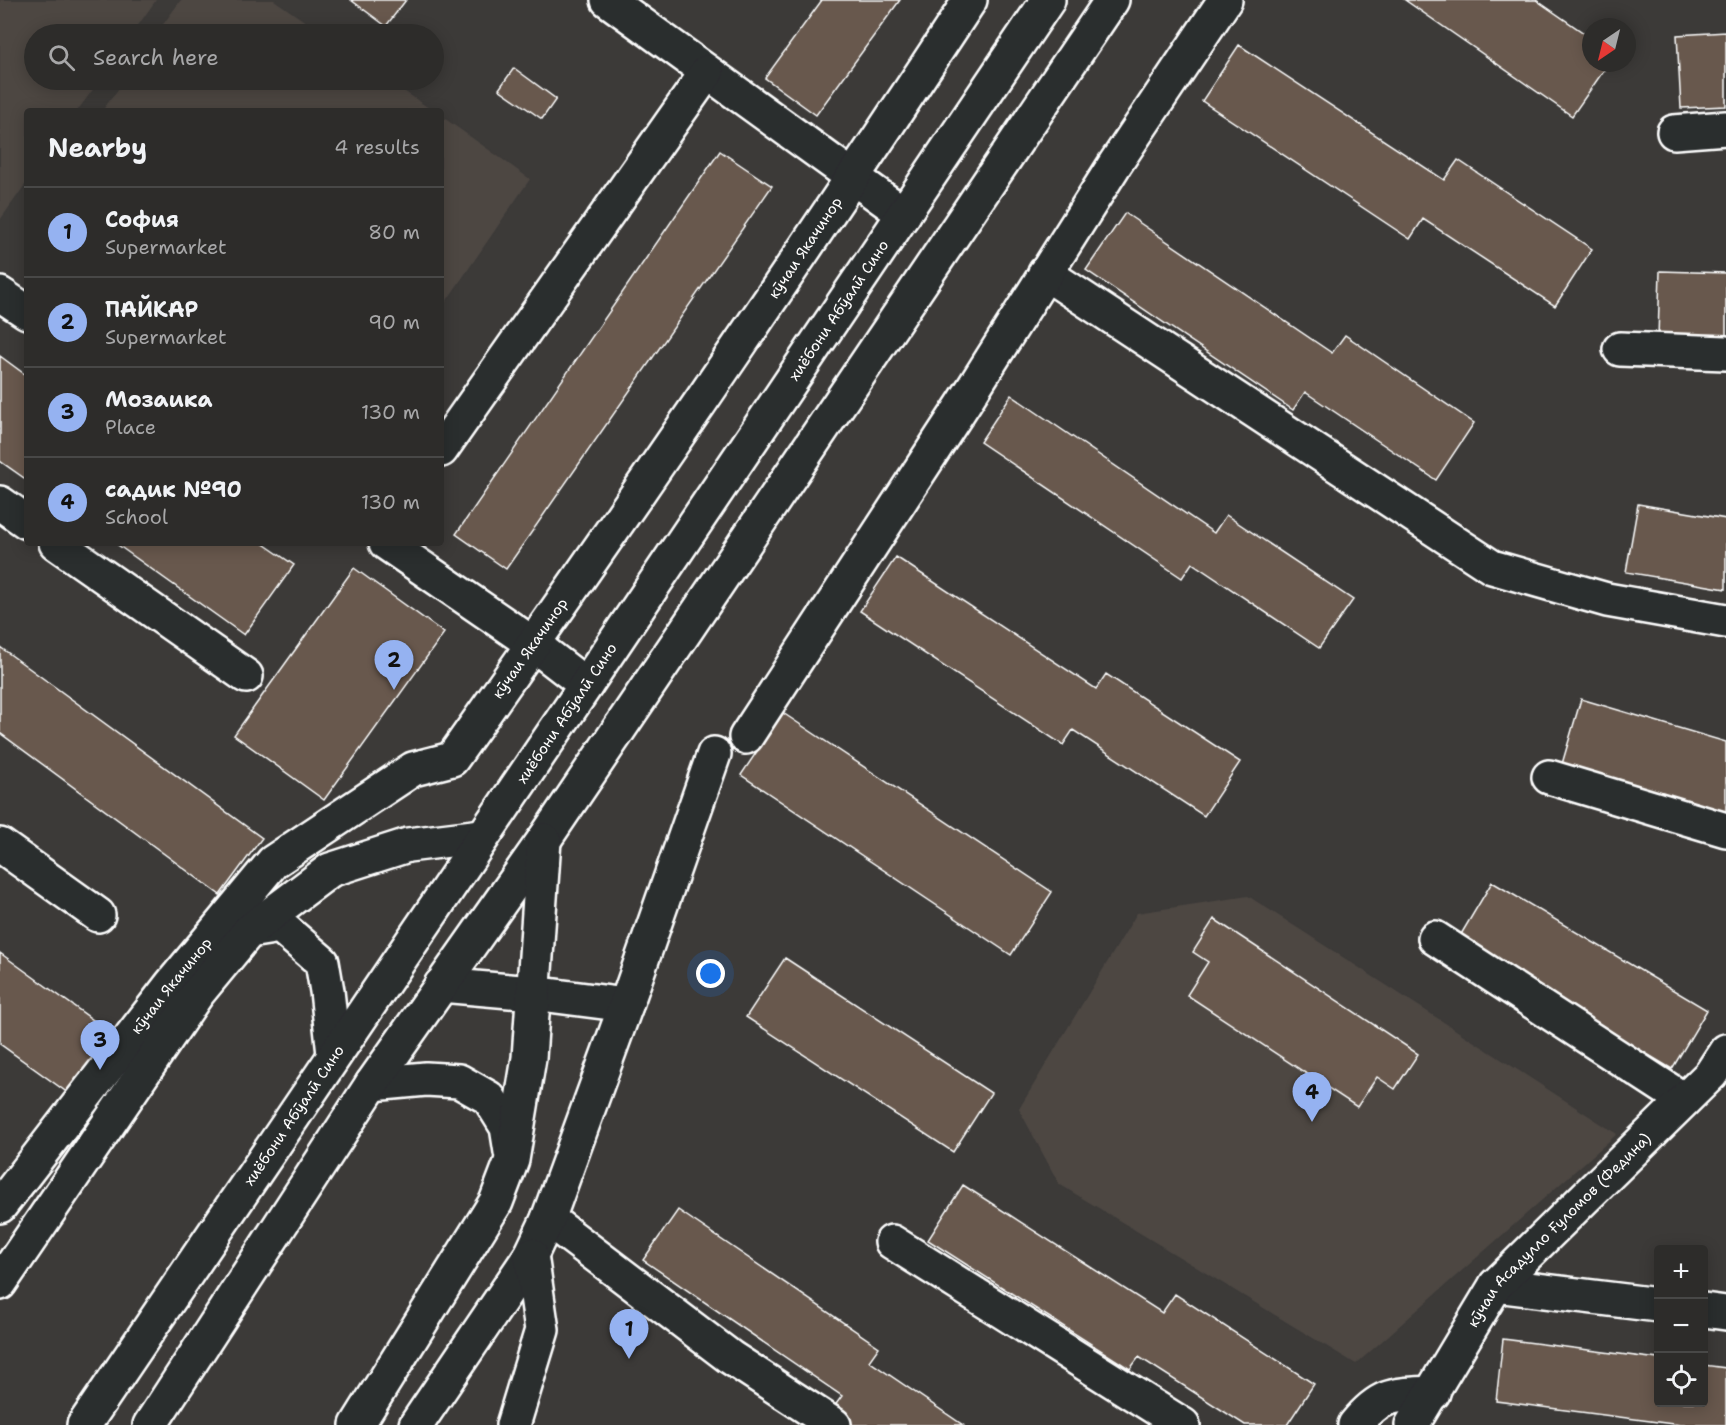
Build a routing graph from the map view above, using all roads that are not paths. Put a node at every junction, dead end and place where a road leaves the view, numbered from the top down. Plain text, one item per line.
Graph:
1 (608, 0) edge
2 (970, 0) edge
3 (1048, 0) edge
4 (1112, 0) edge
5 (1225, 0) edge
6 (708, 72) junction
7 (1726, 128) edge
8 (1674, 132) dead end
9 (854, 177) junction
10 (904, 214) junction
11 (1045, 273) junction
12 (0, 294) edge
13 (24, 310) edge
14 (1620, 349) dead end
15 (1726, 353) edge
16 (444, 446) edge
17 (0, 504) edge
18 (24, 520) edge
19 (60, 546) edge
20 (390, 546) edge
21 (1726, 621) edge
22 (533, 644) junction
23 (246, 676) dead end
24 (586, 685) junction
25 (746, 737) dead end
26 (714, 754) dead end
27 (1550, 777) dead end
28 (1726, 830) edge
29 (482, 836) junction
30 (544, 840) junction
31 (0, 845) edge
32 (98, 915) dead end
33 (249, 931) junction
34 (1435, 938) dead end
35 (441, 986) junction
36 (534, 993) junction
37 (626, 1005) junction
38 (1726, 1051) edge
39 (334, 1054) junction
40 (372, 1084) junction
41 (1684, 1100) junction
42 (512, 1160) junction
43 (0, 1206) edge
44 (548, 1219) junction
45 (892, 1242) dead end
46 (531, 1255) junction
47 (0, 1284) edge
48 (1496, 1285) junction
49 (1654, 1304) edge
50 (1708, 1311) edge
51 (1726, 1313) edge
52 (1433, 1393) junction
53 (84, 1425) edge
54 (150, 1425) edge
55 (357, 1425) edge
56 (416, 1425) edge
57 (513, 1425) edge
58 (834, 1425) edge
59 (1183, 1425) edge
60 (1354, 1425) edge
61 (1412, 1425) edge

1 - 6 main road
2 - 9 main road, кӯчаи Якачинор
3 - 10 main road, хиёбони Абӯалӣ Сино
4 - 30 main road
5 - 11 main road
6 - 9 main road
6 - 16 main road
7 - 8 main road
9 - 10 main road
9 - 22 main road, кӯчаи Якачинор
10 - 24 main road, хиёбони Абӯалӣ Сино
11 - 21 main road
11 - 25 main road
12 - 13 main road
14 - 15 main road
17 - 18 main road
19 - 23 main road
20 - 22 main road
22 - 24 main road
22 - 43 main road, кӯчаи Якачинор
24 - 29 main road, хиёбони Абӯалӣ Сино
26 - 37 main road
27 - 28 main road
29 - 33 main road
29 - 39 main road, хиёбони Абӯалӣ Сино
30 - 35 main road
30 - 36 main road
31 - 32 main road
33 - 39 main road
33 - 47 main road
34 - 41 main road
35 - 36 main road
35 - 40 main road
36 - 37 main road
36 - 42 main road
37 - 44 main road
38 - 41 main road, кӯчаи Асадулло Ғуломов (Федина)
39 - 53 main road, хиёбони Абӯалӣ Сино
40 - 42 main road
40 - 54 main road
41 - 48 main road, кӯчаи Асадулло Ғуломов (Федина)
42 - 55 main road
44 - 46 main road
44 - 58 main road
45 - 59 main road
46 - 56 main road
46 - 57 main road
48 - 49 main road
48 - 52 main road, кӯчаи Асадулло Ғуломов (Федина)
50 - 51 main road
52 - 60 main road
52 - 61 main road, кӯчаи Асадулло Ғуломов (Федина)

